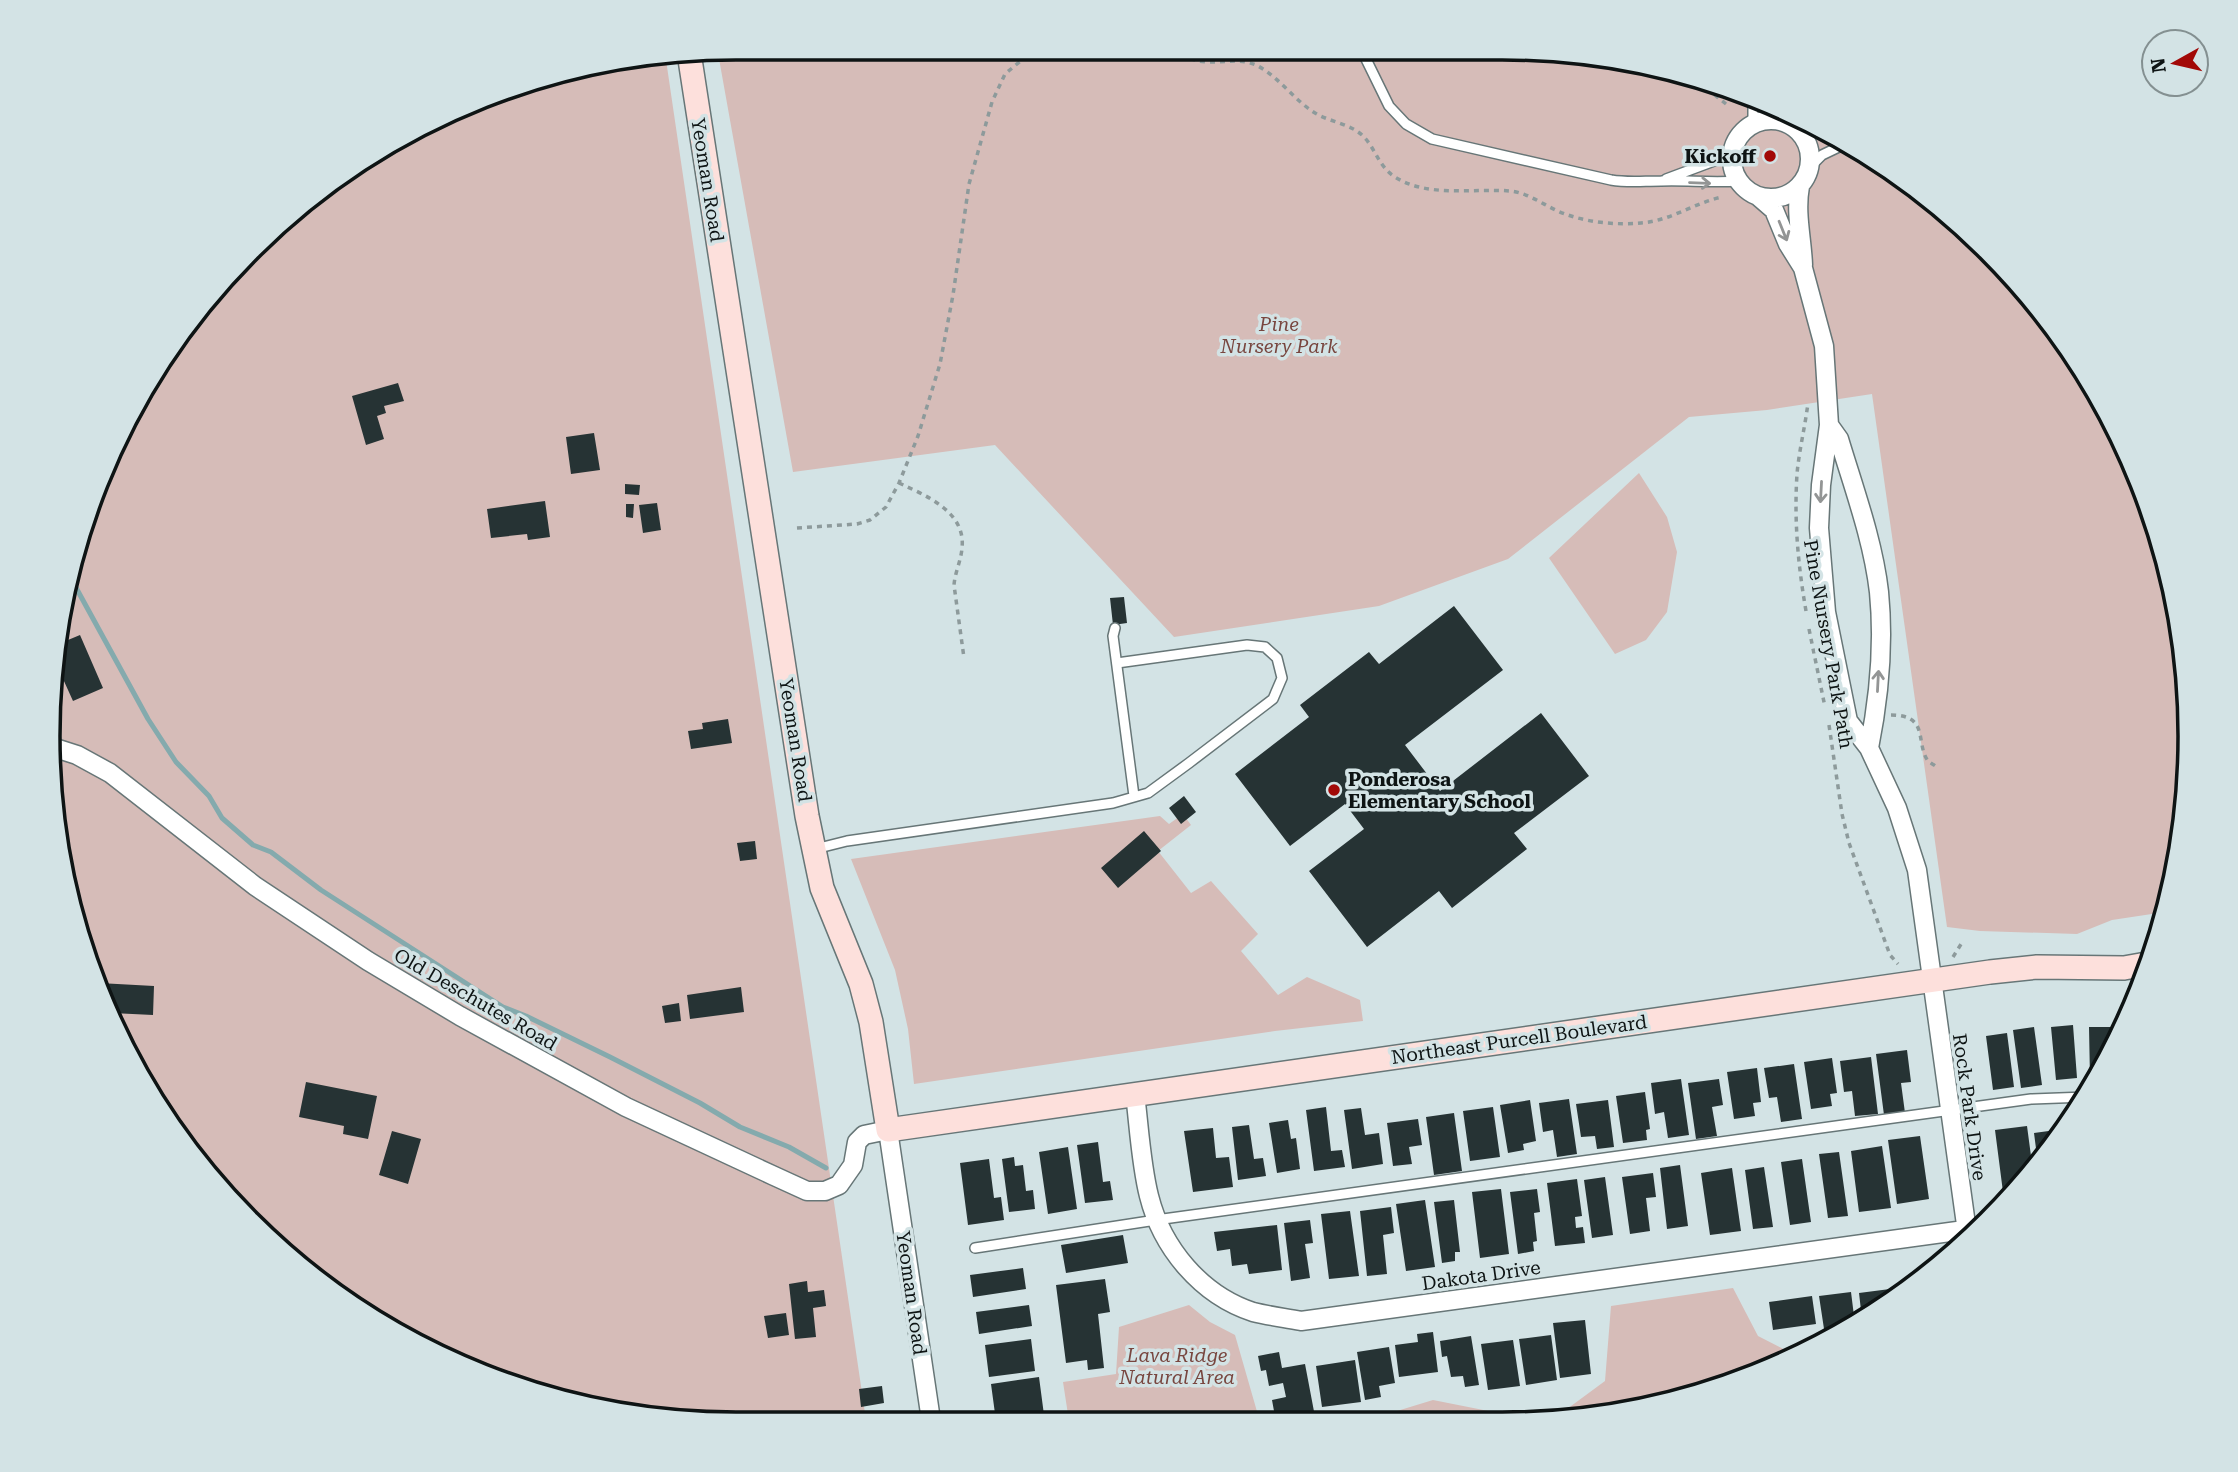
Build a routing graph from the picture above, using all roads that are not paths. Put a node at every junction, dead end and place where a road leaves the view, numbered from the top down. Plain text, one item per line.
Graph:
1 (1366, 60) edge
2 (690, 61) edge
3 (1753, 108) edge
4 (1770, 115) edge
5 (1753, 123) junction
6 (1796, 127) edge
7 (1836, 148) edge
8 (1733, 154) junction
9 (1810, 167) junction
10 (1661, 181) junction
11 (1800, 186) junction
12 (1735, 189) junction
13 (1759, 197) junction
14 (1803, 268) junction
15 (1829, 425) junction
16 (1115, 628) dead end
17 (1117, 663) junction
18 (1869, 748) junction
19 (60, 750) edge
20 (1134, 796) junction
21 (814, 850) junction
22 (2138, 965) edge
23 (1932, 981) junction
24 (1135, 1094) junction
25 (2073, 1098) edge
26 (1949, 1110) junction
27 (888, 1130) junction
28 (1156, 1220) junction
29 (1970, 1224) edge
30 (1960, 1233) edge
31 (975, 1248) dead end
32 (930, 1412) edge

1 - 10 lane
2 - 21 street, Yeoman Road
3 - 5 lane
4 - 5 street
5 - 8 street
6 - 9 street
7 - 9 lane
8 - 10 lane
8 - 12 street
9 - 11 street
10 -> 12 lane
11 - 13 street
11 - 14 street
12 - 13 street
13 -> 14 street
14 - 15 street
18 -> 15 street
15 -> 18 street, Rock Park Drive
16 - 17 lane
17 - 20 lane
17 - 20 lane
18 - 23 street, Rock Park Drive
19 - 27 street, Old Deschutes Road
20 - 21 lane
21 - 27 street, Yeoman Road
22 - 23 street, Northeast Purcell Boulevard
23 - 24 street, Northeast Purcell Boulevard
23 - 26 street, Rock Park Drive
24 - 27 street, Northeast Purcell Boulevard
24 - 28 street, Dakota Drive
25 - 26 lane
26 - 28 lane
26 - 29 street, Rock Park Drive
27 - 32 street, Yeoman Road
28 - 30 street, Dakota Drive
28 - 31 lane

